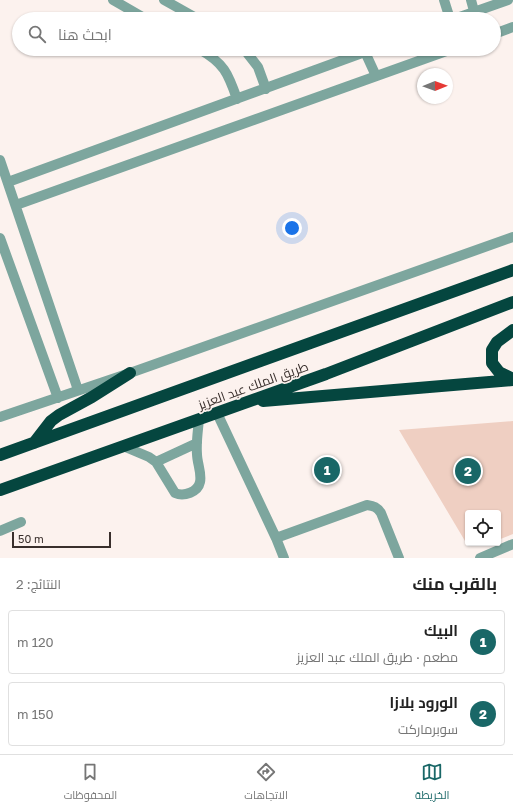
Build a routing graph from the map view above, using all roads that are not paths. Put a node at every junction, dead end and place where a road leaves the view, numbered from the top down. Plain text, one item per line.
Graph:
1 (113, 0) edge
2 (164, 0) edge
3 (444, 0) edge
4 (471, 0) edge
5 (508, 0) edge
6 (474, 11) joint
7 (134, 12) edge
8 (185, 12) edge
9 (448, 12) edge
10 (513, 27) edge
11 (501, 31) edge
12 (210, 56) edge
13 (249, 56) edge
14 (353, 56) edge
15 (371, 56) edge
16 (432, 56) edge
17 (376, 76) junction
18 (266, 89) junction
19 (237, 99) junction
20 (0, 160) edge
21 (8, 182) junction
22 (16, 205) junction
23 (513, 237) edge
24 (0, 238) edge
25 (513, 270) edge
26 (513, 302) edge
27 (513, 330) edge
28 (130, 373) junction
29 (513, 380) edge
30 (78, 390) junction
31 (58, 398) junction
32 (245, 403) junction
33 (217, 413) junction
34 (0, 417) edge
35 (199, 420) junction
36 (34, 443) junction
37 (197, 443) junction
38 (123, 446) junction
39 (0, 455) edge
40 (156, 462) junction
41 (0, 490) edge
42 (21, 522) dead end
43 (0, 531) edge
44 (276, 538) junction
45 (513, 544) edge
46 (284, 558) edge
47 (399, 558) edge
48 (480, 558) edge

1 - 7 street
2 - 8 street
3 - 9 street
4 - 6 street
5 - 6 street
10 - 11 street
12 - 19 street
13 - 18 street
14 - 18 street
15 - 17 street
16 - 17 street
17 - 22 street
18 - 19 street
19 - 21 street
20 - 21 street
21 - 22 street
22 - 30 street
23 - 28 street
24 - 31 street
25 - 36 highway, طريق الملك عبد العزيز
26 - 32 highway, طريق الملك عبد العزيز
27 - 29 highway
28 - 30 street
28 - 36 highway
29 - 32 highway
30 - 31 street
31 - 34 street
32 - 33 highway, طريق الملك عبد العزيز
33 - 35 highway, طريق الملك عبد العزيز
33 - 44 street
35 - 37 street
35 - 38 highway, طريق الملك عبد العزيز
36 - 39 highway, طريق الملك عبد العزيز
37 - 40 street
37 - 40 street
38 - 40 street
38 - 41 highway, طريق الملك عبد العزيز
42 - 43 street
44 - 46 street
44 - 47 street
45 - 48 street

